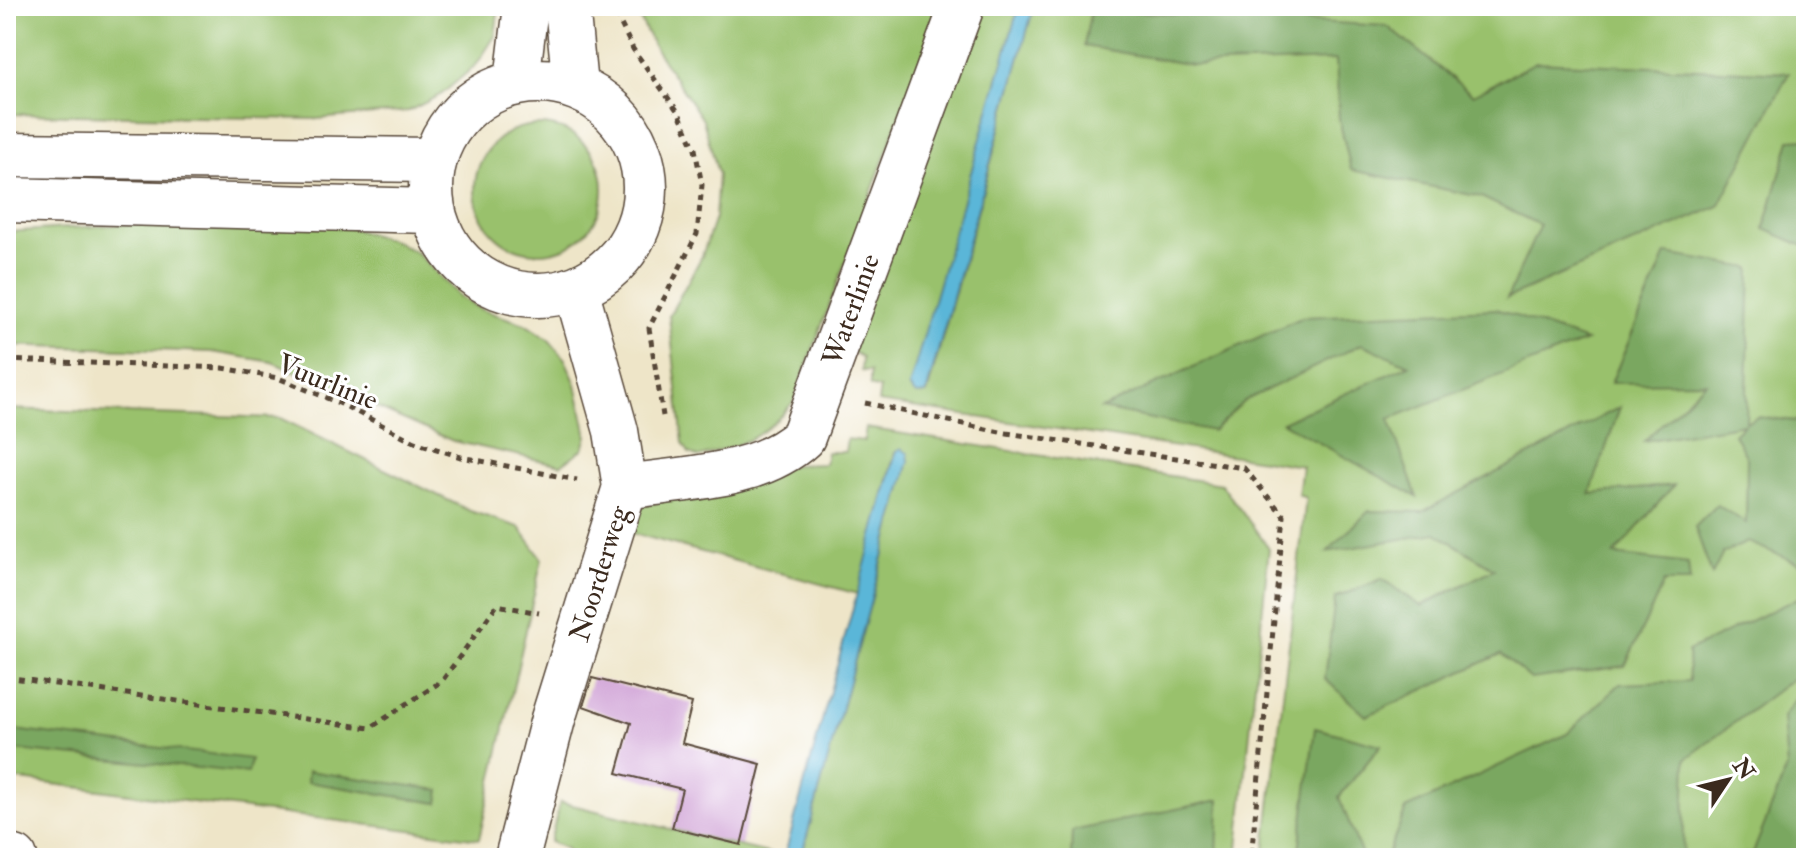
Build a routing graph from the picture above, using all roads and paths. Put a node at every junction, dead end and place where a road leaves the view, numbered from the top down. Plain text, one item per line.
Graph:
1 (526, 6) edge
2 (567, 6) edge
3 (613, 6) edge
4 (962, 6) edge
5 (517, 81) junction
6 (575, 86) junction
7 (6, 155) edge
8 (433, 160) junction
9 (6, 200) edge
10 (432, 211) junction
11 (576, 289) junction
12 (6, 360) edge
13 (819, 393) junction
14 (675, 480) junction
15 (625, 487) junction
16 (513, 607) dead end
17 (6, 677) edge
18 (6, 857) edge
19 (15, 858) edge
20 (517, 858) edge
21 (1251, 858) edge

1 - 5 main road
2 - 6 main road
3 - 14 path
4 - 13 main road, Waterlinie
5 - 6 main road
5 - 8 main road
6 - 11 main road
7 - 8 main road
8 - 10 main road
9 - 10 main road
10 - 11 main road
11 - 15 main road, Noorderweg
12 - 15 path, Vuurlinie
13 - 14 main road, Waterlinie
13 - 21 path
14 - 15 main road, Waterlinie
15 - 20 main road, Noorderweg
16 - 17 path
18 - 19 main road

